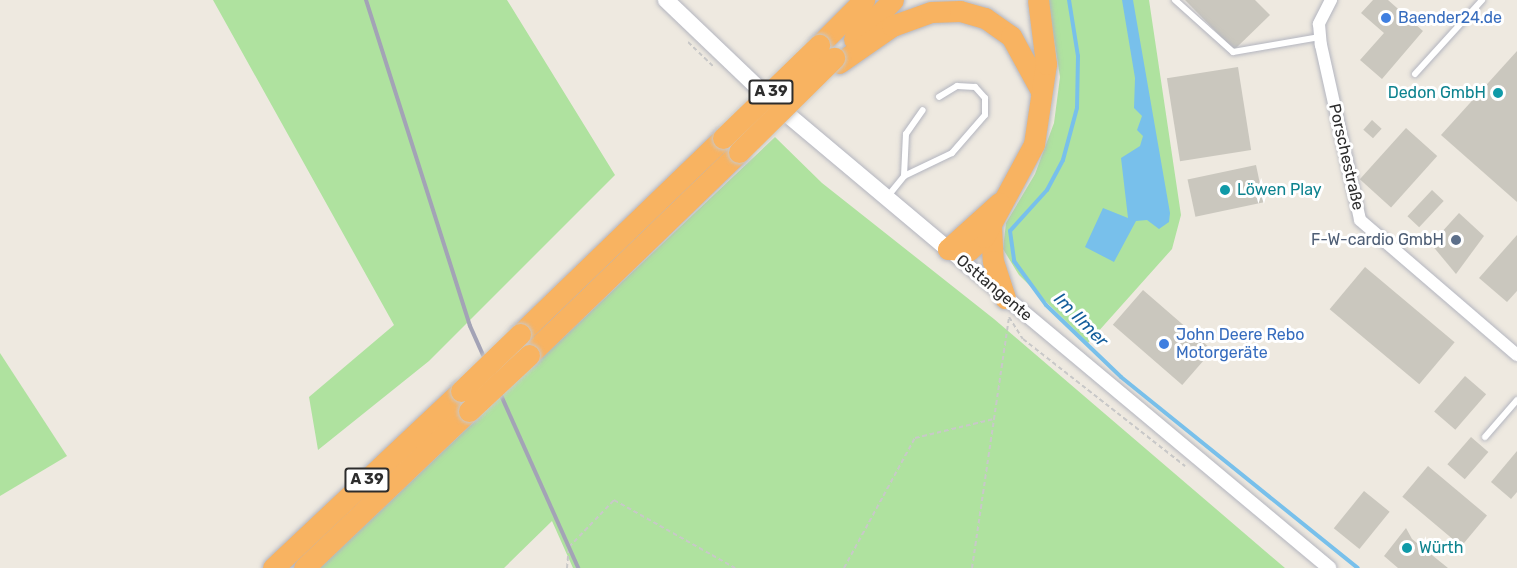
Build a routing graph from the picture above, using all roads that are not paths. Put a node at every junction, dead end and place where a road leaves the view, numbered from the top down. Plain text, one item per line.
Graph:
1 (666, 0) edge
2 (849, 0) edge
3 (864, 0) edge
4 (893, 0) edge
5 (1038, 0) edge
6 (1175, 0) edge
7 (1331, 0) edge
8 (1482, 0) edge
9 (1320, 37) junction
10 (831, 55) junction
11 (1415, 74) dead end
12 (939, 97) dead end
13 (1042, 100) junction
14 (923, 110) dead end
15 (904, 176) junction
16 (1006, 197) junction
17 (886, 198) junction
18 (991, 227) junction
19 (948, 249) junction
20 (1005, 298) junction
21 (1517, 356) edge
22 (1517, 400) edge
23 (1485, 437) dead end
24 (273, 568) edge
25 (304, 568) edge
26 (1329, 568) edge

1 - 17 main road, Osttangente
2 - 10 highway
3 - 10 highway, A 39
4 - 10 highway, A 39
5 - 13 highway
6 - 9 lane
7 - 9 street, Porschestraße
8 - 11 lane
9 - 21 street, Porschestraße
10 - 13 highway
10 - 24 highway, A 39, bridge
10 - 25 highway, A 39, bridge
12 - 15 lane
13 - 16 highway
14 - 15 lane
15 - 17 lane
16 - 18 highway
16 - 19 highway
17 - 19 main road, Osttangente
18 - 19 highway
18 - 20 highway
19 - 20 street, Osttangente
20 - 26 street, Osttangente
22 - 23 lane

